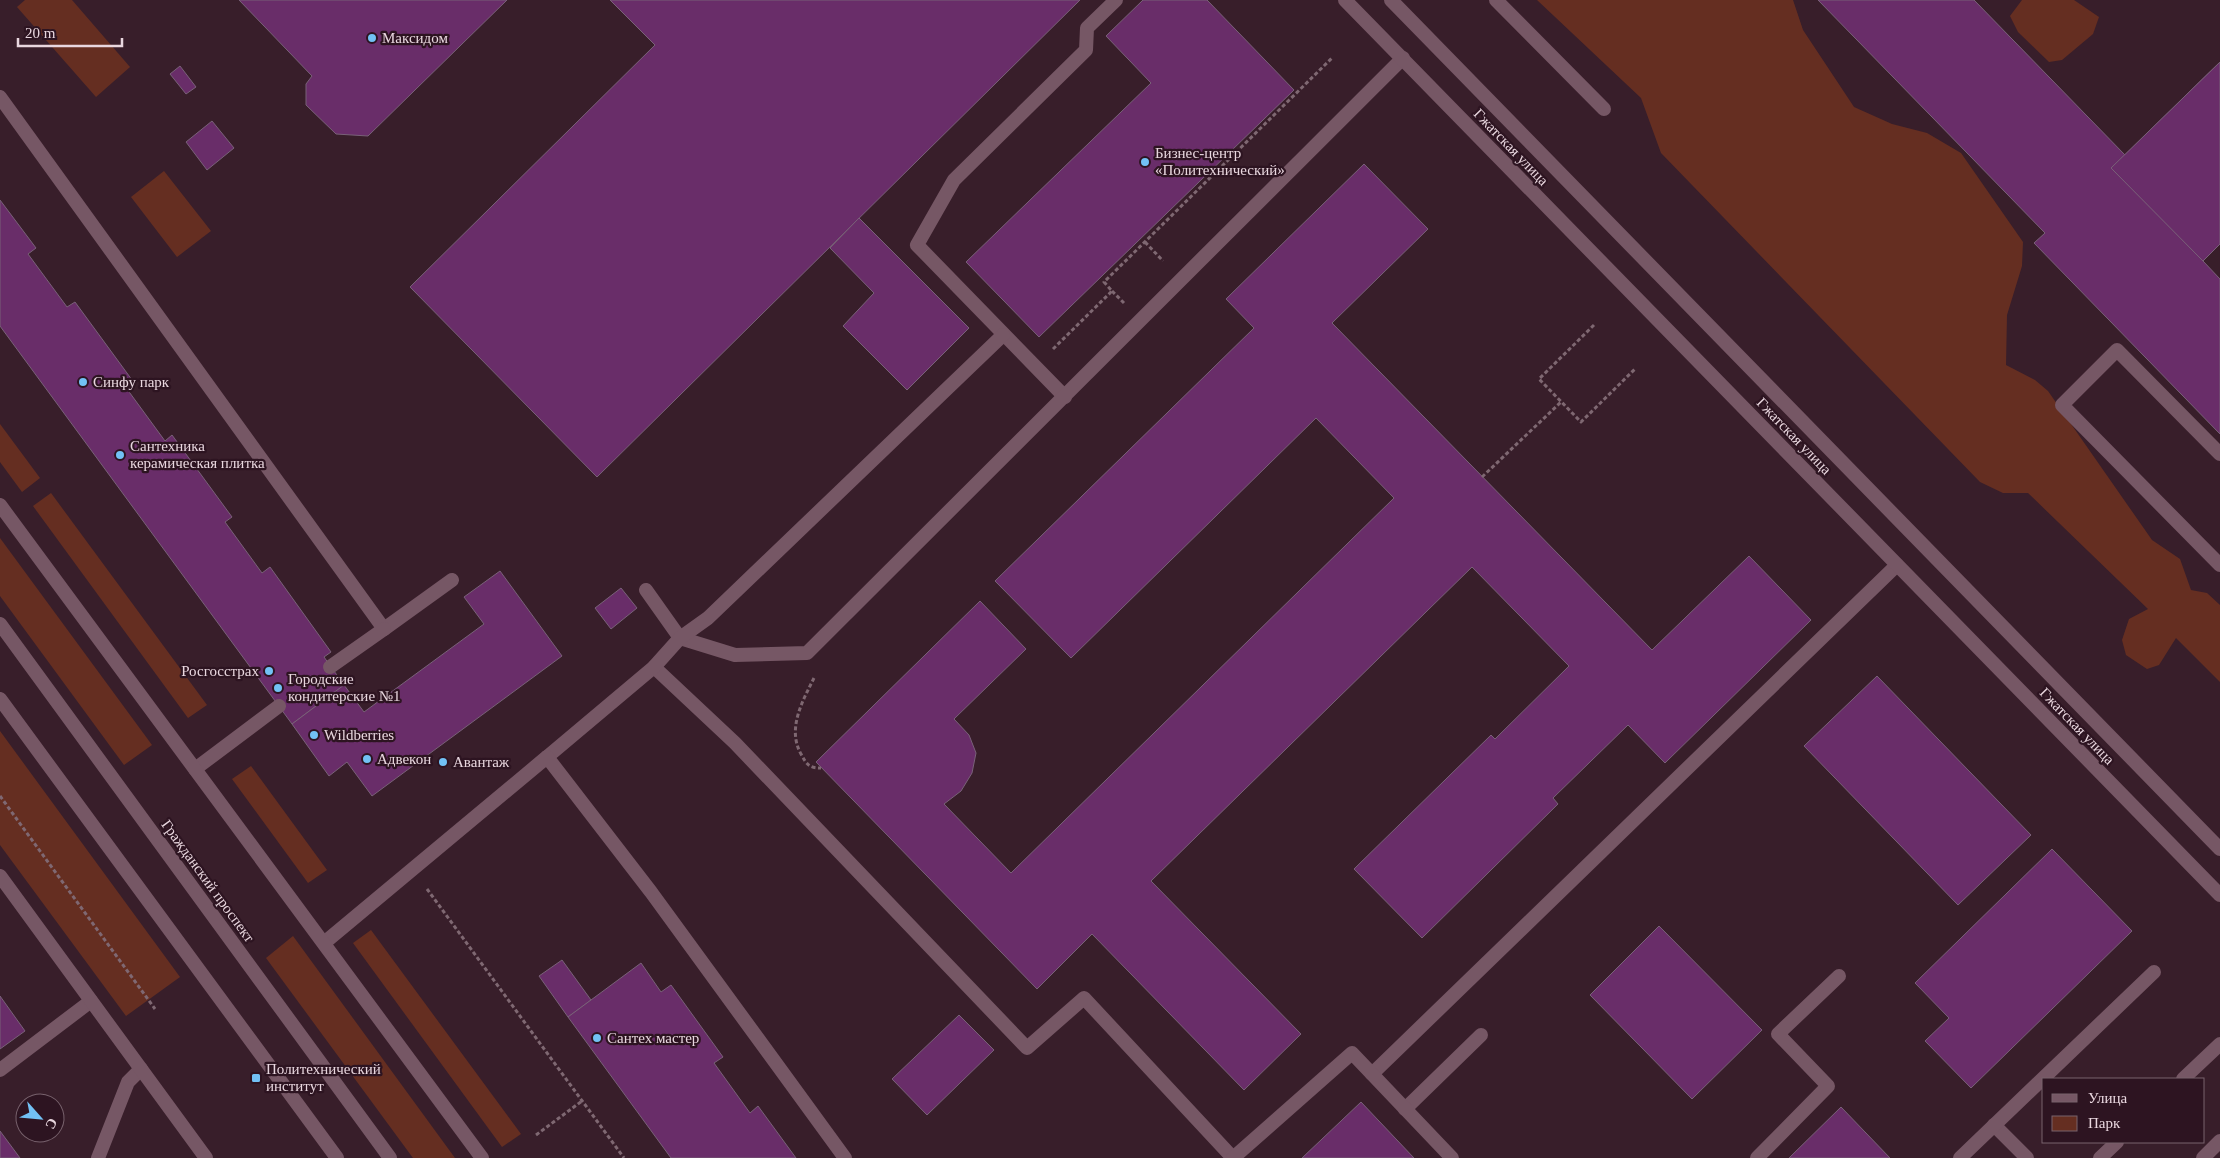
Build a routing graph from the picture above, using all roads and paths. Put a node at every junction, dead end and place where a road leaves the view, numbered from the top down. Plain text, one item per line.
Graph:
1 (1116, 0) edge
2 (1346, 0) edge
3 (1391, 0) edge
4 (1496, 0) edge
5 (1333, 57) dead end
6 (1402, 58) junction
7 (0, 97) edge
8 (1604, 109) dead end
9 (1594, 325) dead end
10 (1003, 335) junction
11 (1049, 354) dead end
12 (1636, 368) dead end
13 (1065, 397) junction
14 (1562, 402) junction
15 (2220, 454) edge
16 (1482, 477) dead end
17 (0, 505) edge
18 (1897, 564) junction
19 (2220, 564) edge
20 (452, 580) dead end
21 (646, 590) dead end
22 (0, 624) edge
23 (384, 630) junction
24 (680, 638) junction
25 (330, 667) dead end
26 (654, 667) junction
27 (816, 673) dead end
28 (0, 699) edge
29 (278, 706) dead end
30 (547, 757) junction
31 (821, 768) dead end
32 (195, 769) junction
33 (0, 796) edge
34 (2220, 849) edge
35 (414, 870) junction
36 (0, 876) edge
37 (2220, 895) edge
38 (324, 943) junction
39 (2154, 972) dead end
40 (1839, 976) dead end
41 (91, 1001) junction
42 (155, 1010) dead end
43 (1481, 1035) dead end
44 (2220, 1044) edge
45 (141, 1069) junction
46 (0, 1070) edge
47 (1372, 1074) junction
48 (2043, 1078) edge
49 (2184, 1078) edge
50 (2042, 1079) edge
51 (582, 1101) junction
52 (1405, 1109) junction
53 (1994, 1125) junction
54 (536, 1135) dead end
55 (2220, 1141) edge
56 (2116, 1143) edge
57 (98, 1158) edge
58 (206, 1158) edge
59 (337, 1158) edge
60 (390, 1158) edge
61 (482, 1158) edge
62 (624, 1158) edge
63 (845, 1158) edge
64 (1233, 1158) edge
65 (1452, 1158) edge
66 (1756, 1158) edge
67 (1960, 1158) edge
68 (2027, 1158) edge
69 (2100, 1158) edge
70 (2203, 1158) edge

1 - 10 street
2 - 6 street, Гжатская улица
3 - 34 street, Гжатская улица
4 - 8 street
5 - 11 path
6 - 13 street
6 - 18 street, Гжатская улица
7 - 23 street
9 - 14 path
10 - 13 street
10 - 24 street
12 - 14 path
13 - 24 street
14 - 16 path
15 - 19 street
17 - 32 street
18 - 37 street, Гжатская улица
18 - 47 street
20 - 23 street
21 - 24 street
22 - 60 street, Гражданский проспект
23 - 25 street
24 - 26 street
26 - 30 street
26 - 64 street
27 - 31 path
28 - 59 street
29 - 32 street
30 - 35 street
30 - 63 street
32 - 38 street
33 - 42 path
35 - 38 street
35 - 51 path
36 - 41 street
38 - 61 street
39 - 48 street
40 - 66 street
41 - 45 street
41 - 46 street
43 - 52 street
44 - 49 street
45 - 57 street
45 - 58 street
47 - 52 street
47 - 64 street
50 - 53 street
51 - 54 path
51 - 62 path
52 - 65 street
53 - 67 street
53 - 68 street
55 - 70 street
56 - 69 street

